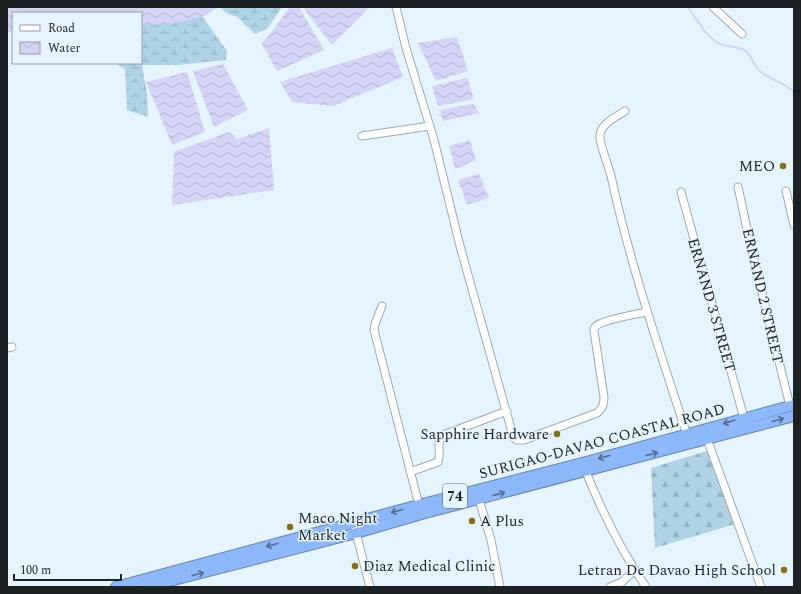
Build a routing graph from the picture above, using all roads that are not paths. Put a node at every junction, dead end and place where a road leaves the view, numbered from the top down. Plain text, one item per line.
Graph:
1 (396, 7) edge
2 (713, 7) edge
3 (742, 34) dead end
4 (624, 111) dead end
5 (430, 126) junction
6 (362, 136) dead end
7 (738, 187) dead end
8 (786, 191) dead end
9 (680, 192) dead end
10 (794, 225) edge
11 (382, 306) dead end
12 (647, 312) junction
13 (792, 405) edge
14 (507, 411) junction
15 (793, 416) edge
16 (744, 418) junction
17 (705, 434) junction
18 (687, 435) junction
19 (585, 467) junction
20 (410, 472) junction
21 (478, 495) junction
22 (419, 505) junction
23 (355, 528) junction
24 (635, 570) junction
25 (136, 585) edge
26 (116, 587) edge
27 (146, 587) edge
28 (370, 587) edge
29 (500, 587) edge
30 (610, 587) edge
31 (646, 587) edge
32 (761, 587) edge

1 - 5 street
2 - 3 street
4 - 12 street
5 - 6 street
5 - 14 street
7 - 13 street, ERNAND 2 STREET
8 - 10 street
9 - 16 street, ERNAND 3 STREET
11 - 20 street
12 - 14 street
12 - 18 street
13 - 15 highway
13 - 16 highway, SURIGAO-DAVAO COASTAL ROAD / 74
14 - 20 street
17 -> 15 highway, SURIGAO-DAVAO COASTAL ROAD / 74
16 -> 17 highway, SURIGAO-DAVAO COASTAL ROAD / 74
17 - 18 highway, SURIGAO-DAVAO COASTAL ROAD / 74
19 -> 17 highway, SURIGAO-DAVAO COASTAL ROAD / 74
17 - 32 street
18 -> 19 highway, SURIGAO-DAVAO COASTAL ROAD / 74
19 - 21 highway, SURIGAO-DAVAO COASTAL ROAD / 74
19 - 24 street
20 - 22 street
21 - 22 highway, SURIGAO-DAVAO COASTAL ROAD / 74
21 - 23 highway, SURIGAO-DAVAO COASTAL ROAD / 74
21 - 29 street
22 -> 23 highway, SURIGAO-DAVAO COASTAL ROAD / 74
23 -> 25 highway, SURIGAO-DAVAO COASTAL ROAD / 74
27 -> 23 highway, SURIGAO-DAVAO COASTAL ROAD / 74
23 - 28 street
24 - 30 street
24 - 31 street
25 - 26 highway, SURIGAO-DAVAO COASTAL ROAD / 74

